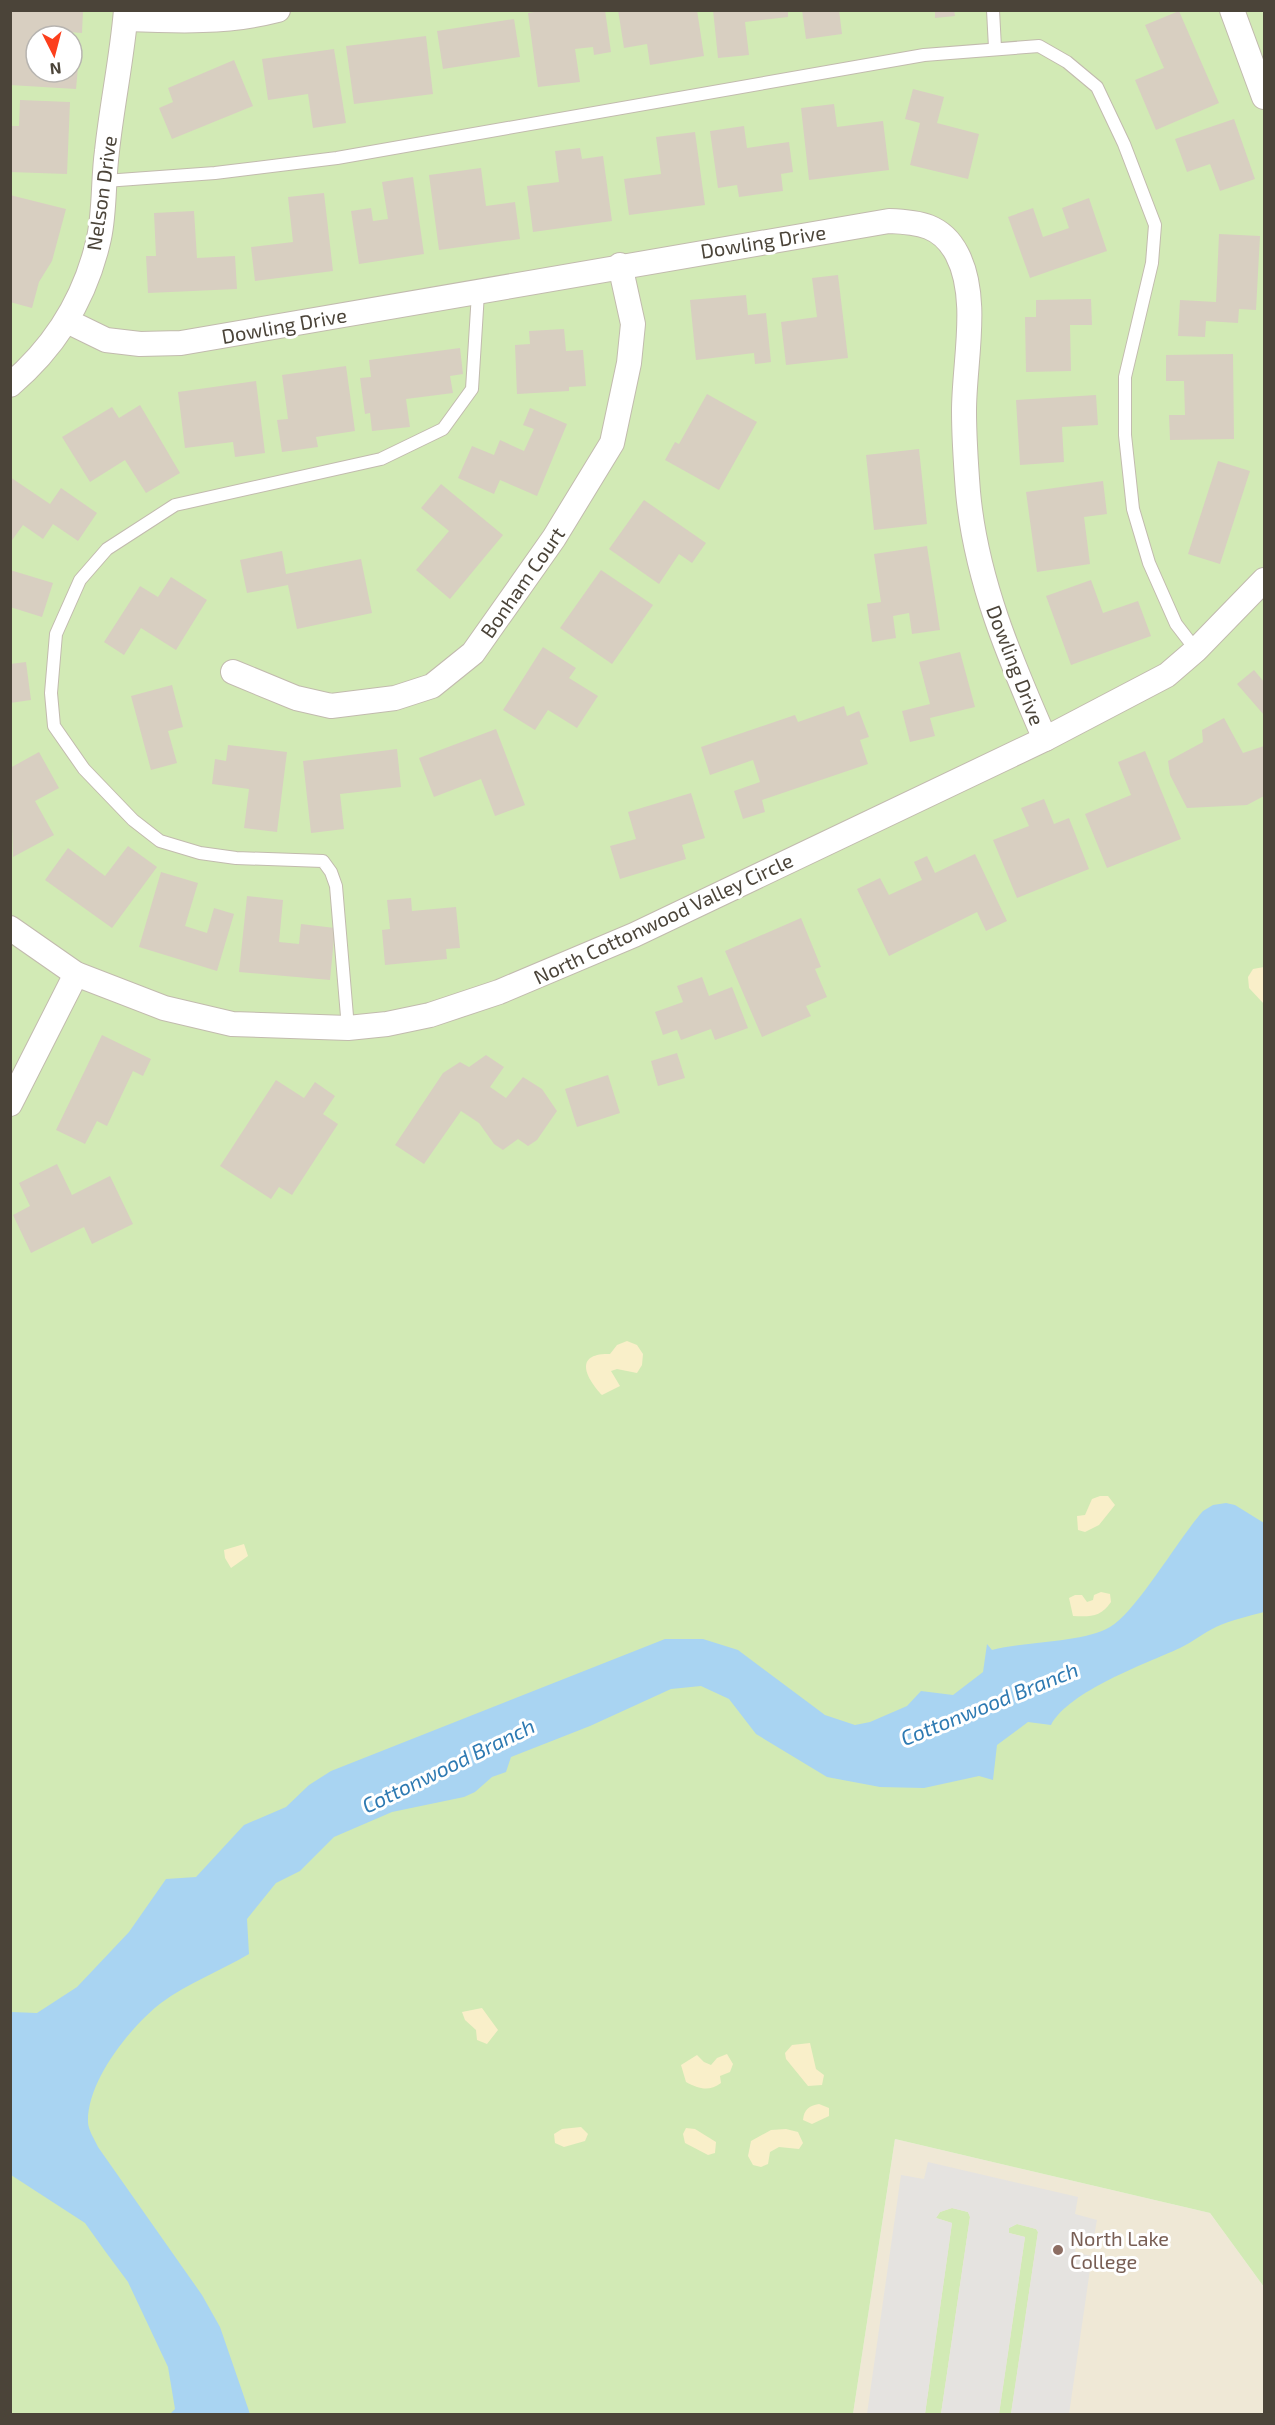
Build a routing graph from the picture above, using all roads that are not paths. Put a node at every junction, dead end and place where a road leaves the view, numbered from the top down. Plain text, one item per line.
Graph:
1 (278, 10) edge
2 (993, 10) edge
3 (1232, 10) edge
4 (126, 15) edge
5 (995, 48) junction
6 (1264, 97) edge
7 (105, 181) junction
8 (620, 265) junction
9 (478, 293) junction
10 (67, 321) junction
11 (10, 385) edge
12 (1264, 580) edge
13 (1196, 650) junction
14 (233, 672) dead end
15 (1045, 739) junction
16 (10, 928) edge
17 (76, 974) junction
18 (348, 1028) junction
19 (10, 1104) edge

1 - 4 street
2 - 5 lane
3 - 6 street
4 - 7 street, Nelson Drive
5 - 7 lane
5 - 13 lane
7 - 10 street, Nelson Drive
8 - 9 street, Dowling Drive
8 - 14 street, Bonham Court
8 - 15 street, Dowling Drive
9 - 10 street, Dowling Drive
9 - 18 lane
10 - 11 street, Nelson Drive
12 - 13 street, North Cottonwood Valley Circle
13 - 15 street, North Cottonwood Valley Circle
15 - 18 street, North Cottonwood Valley Circle
16 - 17 street, North Cottonwood Valley Circle
17 - 18 street, North Cottonwood Valley Circle
17 - 19 street

